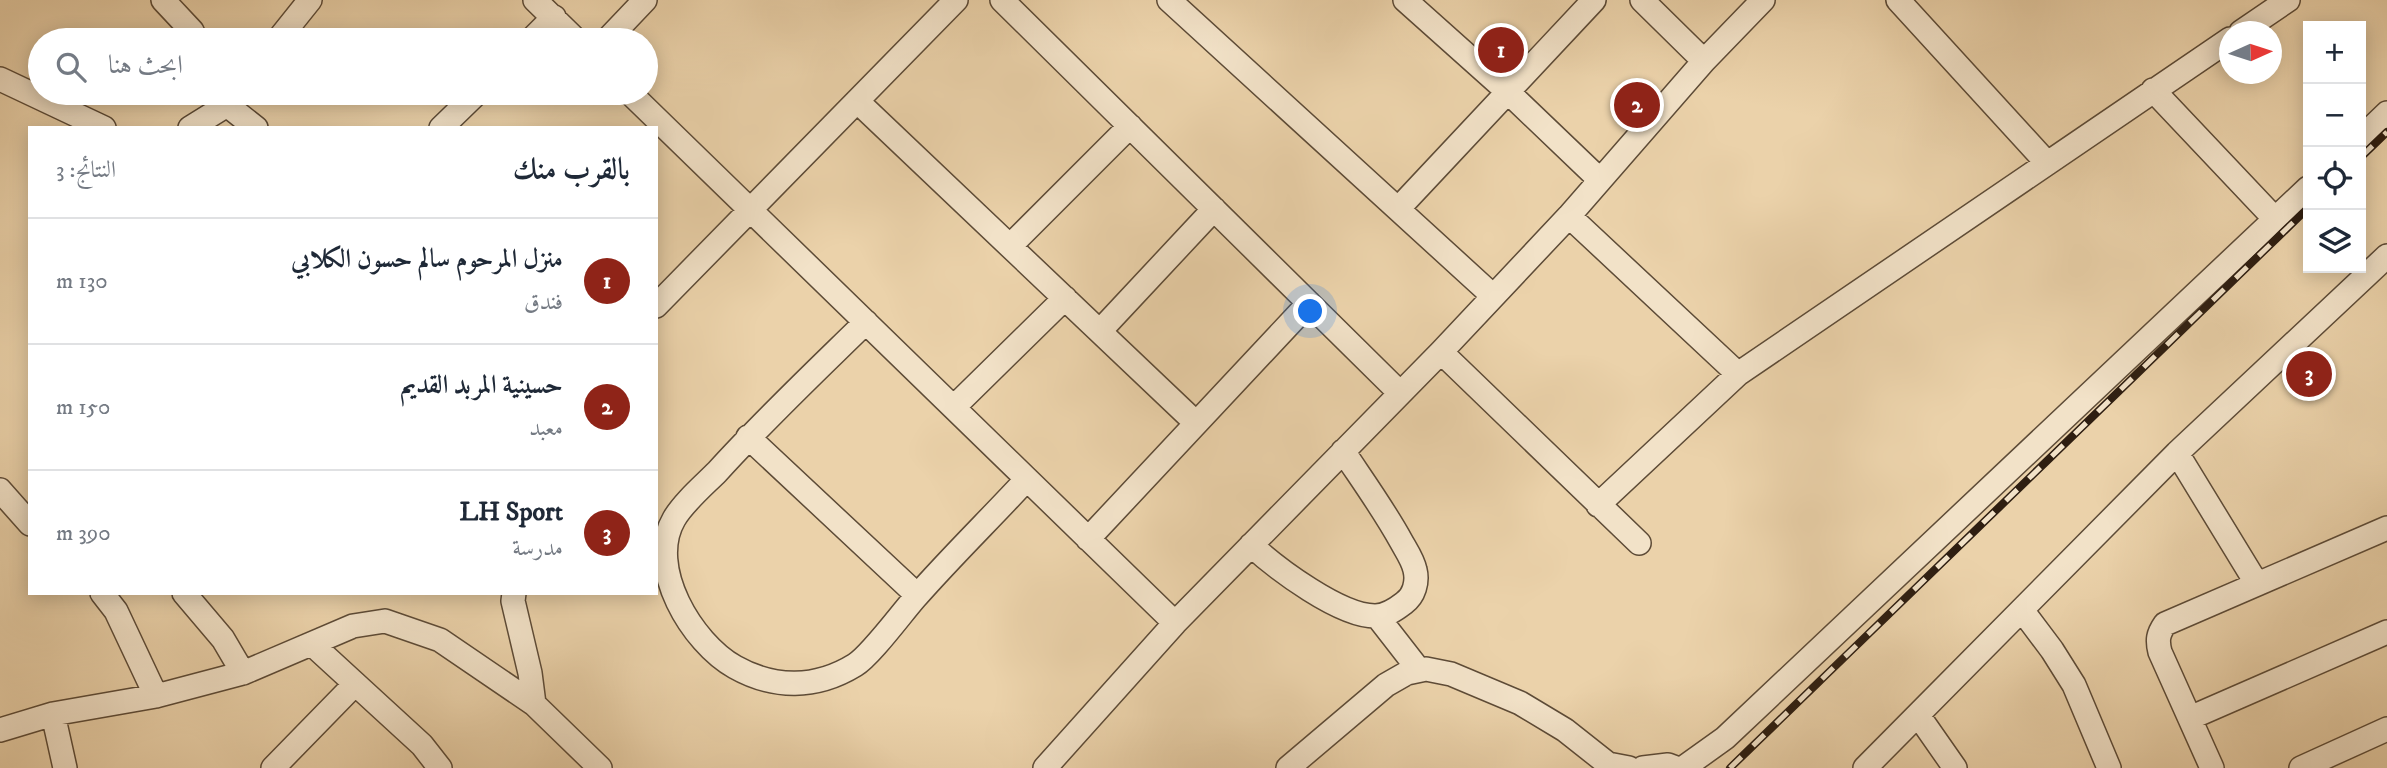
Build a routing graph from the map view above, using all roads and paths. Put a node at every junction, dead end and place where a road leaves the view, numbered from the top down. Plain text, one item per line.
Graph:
1 (163, 0) edge
2 (310, 0) edge
3 (535, 0) edge
4 (645, 0) edge
5 (955, 0) edge
6 (1002, 0) edge
7 (1169, 0) edge
8 (1405, 0) edge
9 (1594, 0) edge
10 (1642, 0) edge
11 (1763, 0) edge
12 (1898, 0) edge
13 (2288, 0) edge
14 (554, 17) junction
15 (2257, 21) edge
16 (189, 28) edge
17 (288, 28) edge
18 (543, 28) edge
19 (565, 28) edge
20 (618, 28) edge
21 (2219, 46) edge
22 (1704, 61) junction
23 (0, 79) edge
24 (2153, 90) junction
25 (28, 92) edge
26 (1508, 92) junction
27 (857, 101) junction
28 (55, 105) edge
29 (218, 105) edge
30 (235, 105) edge
31 (465, 105) edge
32 (641, 105) edge
33 (2387, 113) edge
34 (100, 126) edge
35 (192, 126) edge
36 (254, 126) edge
37 (443, 126) edge
38 (659, 126) edge
39 (1130, 126) junction
40 (2366, 133) edge
41 (2047, 163) junction
42 (1601, 180) junction
43 (2303, 193) edge
44 (751, 209) junction
45 (1214, 209) junction
46 (1398, 209) junction
47 (1569, 216) junction
48 (2275, 219) junction
49 (1010, 246) junction
50 (2387, 256) edge
51 (1493, 296) junction
52 (1065, 298) junction
53 (1309, 303) junction
54 (658, 304) edge
55 (866, 322) junction
56 (1100, 331) junction
57 (1441, 352) junction
58 (1738, 374) junction
59 (1400, 393) junction
60 (954, 407) junction
61 (1196, 423) junction
62 (748, 437) junction
63 (1343, 451) junction
64 (2178, 453) junction
65 (1027, 479) junction
66 (0, 491) edge
67 (1598, 505) junction
68 (28, 522) edge
69 (2387, 527) edge
70 (1088, 538) junction
71 (1639, 543) dead end
72 (1251, 545) junction
73 (2257, 584) junction
74 (104, 595) edge
75 (186, 595) edge
76 (514, 595) edge
77 (917, 595) junction
78 (2022, 610) junction
79 (1377, 616) junction
80 (1175, 623) junction
81 (2387, 632) edge
82 (313, 645) junction
83 (1419, 670) junction
84 (243, 673) junction
85 (355, 684) junction
86 (156, 696) junction
87 (534, 704) junction
88 (53, 714) junction
89 (1918, 715) junction
90 (2190, 718) junction
91 (2387, 729) edge
92 (0, 730) edge
93 (1878, 763) edge
94 (65, 768) edge
95 (273, 768) edge
96 (440, 768) edge
97 (600, 768) edge
98 (1045, 768) edge
99 (1288, 768) edge
100 (1629, 768) edge
101 (1664, 768) edge
102 (1955, 768) edge
103 (2109, 768) edge
104 (2212, 768) edge
105 (2301, 768) edge

1 - 16 street
2 - 17 street
3 - 14 street
4 - 20 street
5 - 27 street
6 - 39 street
7 - 46 street
8 - 26 street
9 - 26 street
10 - 22 street
11 - 22 street
12 - 41 street
13 - 15 street
14 - 18 street
14 - 19 street
21 - 24 street
22 - 42 street
23 - 25 street
24 - 41 street
24 - 48 street
26 - 42 street
26 - 46 street
27 - 44 street
27 - 49 street
28 - 34 street
29 - 35 street
30 - 36 street
31 - 37 street
32 - 38 street
33 - 40 street
38 - 44 street
39 - 45 street
39 - 49 street
41 - 58 street
42 - 47 street
43 - 48 street
44 - 54 street
44 - 55 street
45 - 53 street
45 - 56 street
46 - 51 street
47 - 51 street
47 - 58 street
48 - 101 street
49 - 52 street
50 - 64 street
51 - 57 street
52 - 56 street
52 - 60 street
53 - 59 street
53 - 61 street
55 - 60 street
55 - 62 street
56 - 61 street
57 - 59 street
57 - 67 street
58 - 67 street
59 - 63 street
60 - 65 street
61 - 70 street
62 - 77 street
62 - 77 street
63 - 72 street
63 - 79 street
64 - 73 street
64 - 78 street
65 - 70 street
65 - 77 street
66 - 68 street
67 - 71 street
69 - 73 street
70 - 80 street
72 - 79 street
72 - 80 street
73 - 90 street
74 - 86 street
75 - 84 street
76 - 87 street
78 - 89 street
78 - 103 street
79 - 83 street
80 - 98 street
81 - 90 street
82 - 84 street
82 - 85 street
82 - 87 street
83 - 99 street
83 - 100 street
84 - 86 street
85 - 95 street
85 - 96 street
86 - 88 street
87 - 97 street
88 - 92 street
88 - 94 street
89 - 93 street
89 - 102 street
90 - 104 street
91 - 105 street

